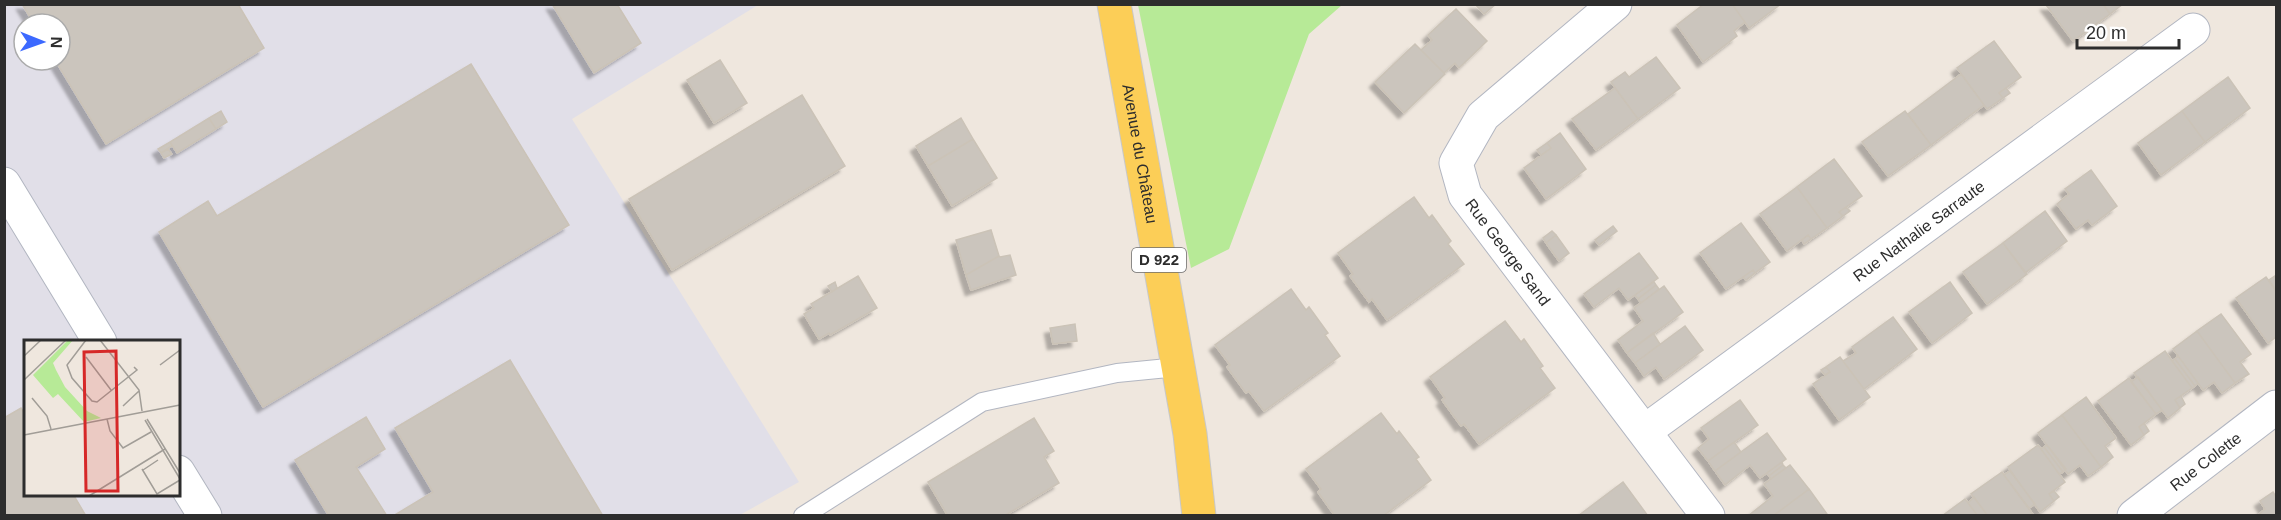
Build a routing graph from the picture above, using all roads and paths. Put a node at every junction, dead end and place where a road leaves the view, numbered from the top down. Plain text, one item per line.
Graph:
1 (1114, 4) edge
2 (1615, 4) edge
3 (2193, 30) dead end
4 (4, 184) edge
5 (99, 340) edge
6 (1178, 367) junction
7 (2277, 407) edge
8 (1645, 431) junction
9 (180, 475) edge
10 (205, 516) edge
11 (803, 516) edge
12 (1199, 516) edge
13 (1708, 516) edge
14 (2134, 516) edge

1 - 6 main road, Avenue du Château / D 922
2 - 8 street, Rue George Sand
3 - 8 street, Rue Nathalie Sarraute
4 - 5 street
6 - 11 lane
6 - 12 main road, Avenue du Château / D 922
7 - 14 street, Rue Colette
8 - 13 street, Rue George Sand
9 - 10 street

